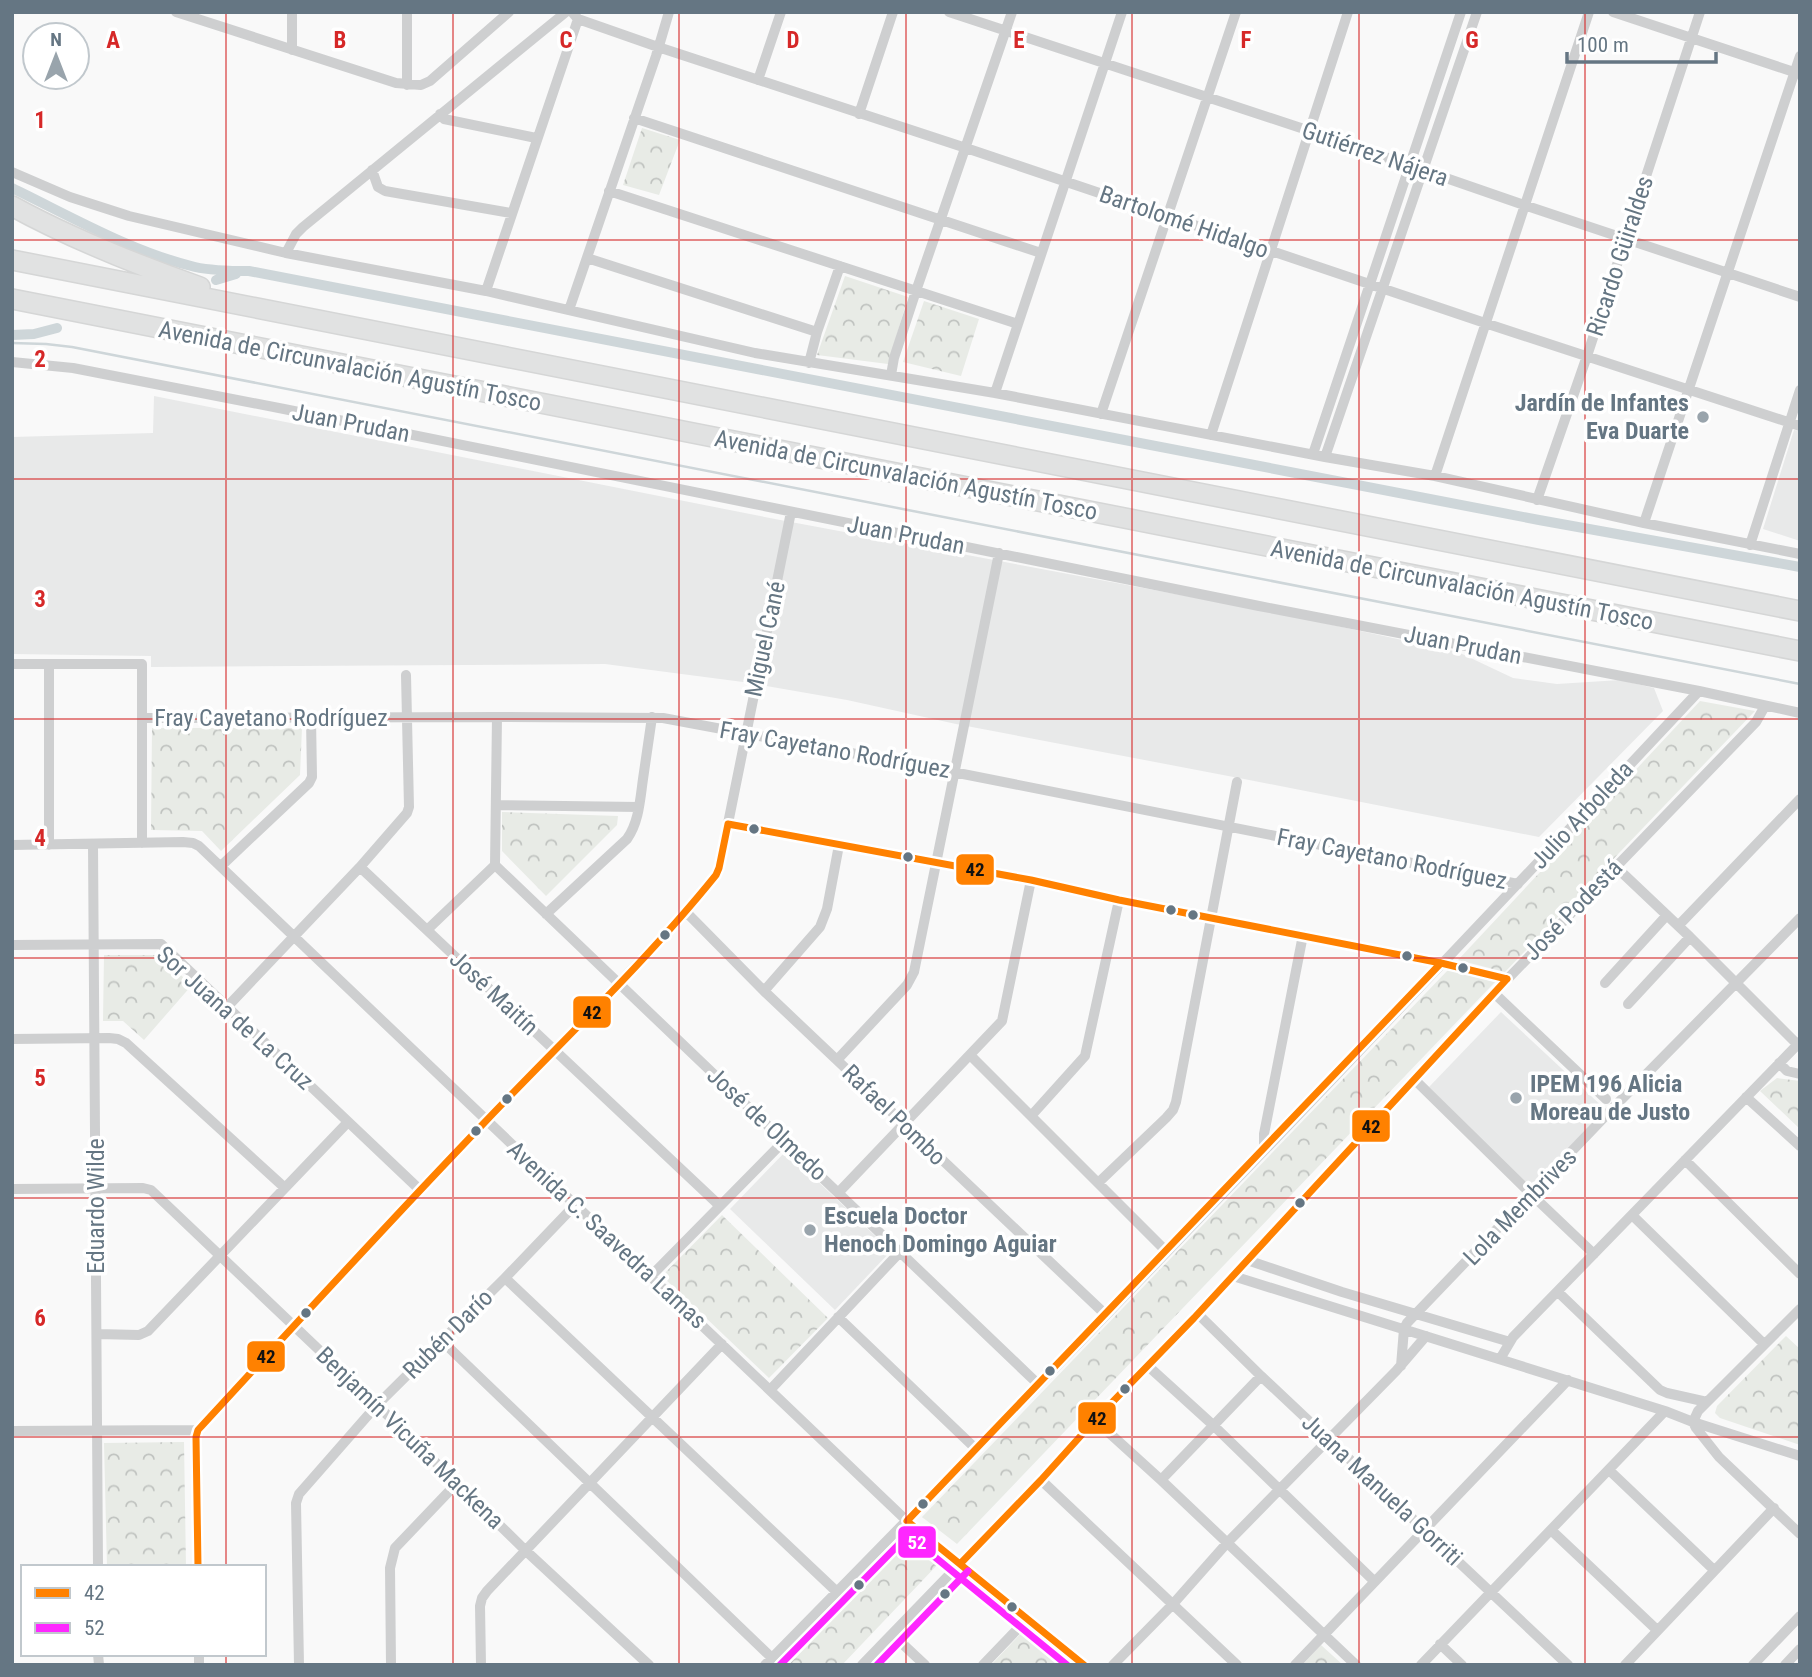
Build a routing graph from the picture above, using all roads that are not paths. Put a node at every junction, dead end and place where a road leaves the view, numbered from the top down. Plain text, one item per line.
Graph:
1 (292, 12) edge
2 (407, 12) edge
3 (509, 12) edge
4 (669, 12) edge
5 (781, 12) edge
6 (893, 12) edge
7 (949, 12) edge
8 (1012, 12) edge
9 (1122, 12) edge
10 (1236, 12) edge
11 (1348, 12) edge
12 (1461, 12) edge
13 (1477, 12) edge
14 (1589, 12) edge
15 (1613, 12) edge
16 (1700, 12) edge
17 (182, 13) edge
18 (572, 14) edge
19 (1006, 30) junction
20 (1692, 38) junction
21 (658, 47) junction
22 (292, 50) junction
23 (1800, 57) edge
24 (1105, 63) junction
25 (1797, 73) edge
26 (758, 80) junction
27 (407, 85) junction
28 (1208, 97) junction
29 (440, 114) junction
30 (859, 114) junction
31 (634, 118) junction
32 (1310, 131) junction
33 (536, 138) junction
34 (965, 148) junction
35 (1410, 166) junction
36 (372, 170) junction
37 (1422, 170) junction
38 (12, 172) edge
39 (1065, 181) junction
40 (610, 191) junction
41 (1524, 205) junction
42 (12, 206) edge
43 (511, 213) junction
44 (1168, 216) junction
45 (941, 220) junction
46 (1625, 239) junction
47 (1271, 251) junction
48 (286, 253) junction
49 (1041, 253) junction
50 (587, 258) junction
51 (12, 260) edge
52 (840, 266) junction
53 (1727, 272) junction
54 (1370, 283) junction
55 (1382, 287) junction
56 (485, 291) junction
57 (916, 291) junction
58 (1800, 297) edge
59 (12, 299) edge
60 (263, 309) junction
61 (569, 310) junction
62 (12, 312) edge
63 (1485, 323) junction
64 (1018, 324) junction
65 (817, 332) junction
66 (195, 335) junction
67 (1587, 356) junction
68 (12, 362) edge
69 (809, 363) junction
70 (891, 375) junction
71 (1689, 389) junction
72 (1800, 390) edge
73 (995, 393) junction
74 (1101, 414) junction
75 (1794, 424) edge
76 (1211, 435) junction
77 (1319, 456) junction
78 (1435, 476) junction
79 (1537, 500) junction
80 (791, 512) junction
81 (1644, 523) junction
82 (1750, 545) junction
83 (999, 553) junction
84 (1800, 554) edge
85 (1800, 611) edge
86 (1800, 651) edge
87 (12, 664) edge
88 (49, 664) junction
89 (406, 675) dead end
90 (1699, 691) junction
91 (1765, 706) junction
92 (1800, 713) edge
93 (497, 717) junction
94 (652, 717) junction
95 (142, 718) junction
96 (311, 718) junction
97 (407, 718) junction
98 (746, 734) junction
99 (953, 772) junction
100 (1237, 782) dead end
101 (1800, 799) edge
102 (496, 805) junction
103 (639, 807) junction
104 (728, 824) junction
105 (1228, 827) junction
106 (142, 843) junction
107 (12, 845) edge
108 (49, 845) junction
109 (93, 845) junction
110 (839, 845) junction
111 (936, 863) junction
112 (495, 865) junction
113 (221, 866) junction
114 (1615, 866) junction
115 (360, 867) junction
116 (1031, 880) junction
117 (1518, 884) junction
118 (1119, 900) junction
119 (686, 912) junction
120 (547, 914) junction
121 (1667, 915) junction
122 (1210, 917) junction
123 (1800, 918) edge
124 (1678, 926) junction
125 (427, 930) junction
126 (1303, 935) junction
127 (293, 936) junction
128 (1690, 937) junction
129 (12, 945) edge
130 (94, 945) junction
131 (1441, 963) junction
132 (1507, 979) junction
133 (618, 983) junction
134 (1605, 983) dead end
135 (1736, 984) junction
136 (764, 991) junction
137 (1494, 993) junction
138 (1628, 1004) dead end
139 (227, 1007) junction
140 (95, 1038) junction
141 (12, 1039) edge
142 (1799, 1045) edge
143 (556, 1050) junction
144 (971, 1056) junction
145 (837, 1060) junction
146 (1779, 1063) junction
147 (1800, 1074) edge
148 (1415, 1080) junction
149 (1746, 1097) junction
150 (1606, 1099) dead end
151 (1031, 1116) junction
152 (486, 1120) junction
153 (348, 1122) junction
154 (904, 1124) junction
155 (784, 1141) junction
156 (1800, 1146) edge
157 (1264, 1149) junction
158 (1685, 1160) junction
159 (1098, 1183) junction
160 (95, 1188) junction
161 (285, 1188) junction
162 (12, 1189) edge
163 (420, 1190) junction
164 (839, 1192) junction
165 (1532, 1195) junction
166 (575, 1205) junction
167 (720, 1206) junction
168 (1632, 1215) junction
169 (1167, 1251) junction
170 (900, 1252) junction
171 (1594, 1254) junction
172 (220, 1255) junction
173 (1247, 1260) junction
174 (1800, 1275) edge
175 (651, 1276) junction
176 (1233, 1276) junction
177 (505, 1278) junction
178 (1558, 1292) junction
179 (1800, 1309) edge
180 (1105, 1314) junction
181 (1198, 1314) junction
182 (1417, 1315) junction
183 (838, 1317) junction
184 (295, 1325) junction
185 (1404, 1329) junction
186 (97, 1334) junction
187 (1426, 1336) junction
188 (442, 1341) junction
189 (1510, 1342) junction
190 (722, 1344) junction
191 (1765, 1345) junction
192 (1500, 1359) junction
193 (1148, 1366) junction
194 (1401, 1366) junction
195 (1261, 1376) junction
196 (1568, 1380) junction
197 (1038, 1384) junction
198 (770, 1390) junction
199 (1707, 1402) junction
200 (377, 1405) junction
201 (1665, 1411) junction
202 (653, 1416) junction
203 (1095, 1420) junction
204 (1693, 1422) junction
205 (1213, 1425) junction
206 (198, 1430) junction
207 (12, 1431) edge
208 (97, 1432) junction
209 (1328, 1439) junction
210 (976, 1449) junction
211 (1800, 1456) edge
212 (1609, 1470) junction
213 (1041, 1480) junction
214 (1161, 1480) junction
215 (457, 1483) junction
216 (589, 1483) junction
217 (1280, 1490) junction
218 (1774, 1508) junction
219 (907, 1521) junction
220 (1423, 1530) junction
221 (1551, 1530) junction
222 (1800, 1534) edge
223 (1227, 1543) junction
224 (525, 1550) junction
225 (960, 1564) junction
226 (98, 1565) edge
227 (198, 1565) edge
228 (1714, 1570) junction
229 (1374, 1581) junction
230 (1490, 1591) junction
231 (837, 1592) junction
232 (1173, 1604) junction
233 (1800, 1616) edge
234 (1027, 1619) junction
235 (1657, 1630) junction
236 (892, 1634) junction
237 (1324, 1634) junction
238 (1440, 1644) junction
239 (1800, 1649) edge
240 (769, 1661) edge
241 (643, 1664) edge
242 (299, 1665) edge
243 (391, 1665) edge
244 (481, 1665) edge
245 (862, 1665) edge
246 (925, 1665) edge
247 (983, 1665) edge
248 (1084, 1665) edge
249 (1113, 1665) edge
250 (1237, 1665) edge
251 (1295, 1665) edge
252 (1356, 1665) edge
253 (1421, 1665) edge
254 (1462, 1665) edge
255 (1568, 1665) edge
256 (1625, 1665) edge
257 (1754, 1665) edge
258 (1784, 1665) edge

1 - 22 street
2 - 27 street
3 - 27 street
4 - 21 street
5 - 26 street
6 - 30 street
7 - 19 street, Gutiérrez Nájera
8 - 19 street
9 - 24 street
10 - 28 street
11 - 32 street
12 - 35 street
13 - 37 street
14 - 41 street
15 - 20 street
16 - 20 street, Ricardo Güiraldes
17 - 22 street
18 - 21 street, Bartolomé Hidalgo
18 - 29 street
18 - 33 street
19 - 24 street, Gutiérrez Nájera
19 - 34 street
20 - 25 street
20 - 46 street, Ricardo Güiraldes
21 - 26 street, Bartolomé Hidalgo
21 - 31 street
22 - 27 street
23 - 25 street
24 - 28 street, Gutiérrez Nájera
24 - 39 street
25 - 53 street
26 - 30 street, Bartolomé Hidalgo
28 - 32 street, Gutiérrez Nájera
28 - 44 street
29 - 33 street
29 - 36 street
30 - 34 street, Bartolomé Hidalgo
31 - 40 street
31 - 45 street
32 - 35 street, Gutiérrez Nájera
32 - 47 street
33 - 43 street
34 - 39 street, Bartolomé Hidalgo
34 - 45 street
35 - 37 street, Gutiérrez Nájera
35 - 54 street
36 - 43 street
36 - 48 street
37 - 41 street, Gutiérrez Nájera
37 - 55 street
38 - 48 street
39 - 44 street, Bartolomé Hidalgo
39 - 49 street
40 - 50 street
40 - 52 street
41 - 46 street, Gutiérrez Nájera
41 - 63 street
42 - 60 highway
43 - 56 street
44 - 47 street, Bartolomé Hidalgo
44 - 74 street
45 - 49 street
45 - 57 street
46 - 53 street, Gutiérrez Nájera
46 - 67 street, Ricardo Güiraldes
47 - 54 street, Bartolomé Hidalgo
47 - 76 street
48 - 56 street
49 - 64 street
50 - 61 street
50 - 65 street
51 - 60 highway, Avenida de Circunvalación Agustín Tosco
52 - 57 street
52 - 65 street
53 - 58 street, Gutiérrez Nájera
53 - 71 street
54 - 55 street, Bartolomé Hidalgo
54 - 77 street
55 - 63 street, Bartolomé Hidalgo
55 - 77 street
56 - 61 street
57 - 64 street
57 - 70 street
59 - 66 highway, Avenida de Circunvalación Agustín Tosco
60 - 85 highway, Avenida de Circunvalación Agustín Tosco
61 - 69 street
62 - 66 highway
63 - 67 street, Bartolomé Hidalgo
63 - 78 street
64 - 73 street
65 - 69 street
66 - 86 highway, Avenida de Circunvalación Agustín Tosco
67 - 71 street, Bartolomé Hidalgo
67 - 79 street, Ricardo Güiraldes
68 - 80 street, Juan Prudan
69 - 70 street
70 - 73 street
71 - 75 street, Bartolomé Hidalgo
71 - 81 street
72 - 75 street
73 - 74 street
74 - 76 street
75 - 82 street
76 - 77 street
77 - 78 street
78 - 79 street
79 - 81 street
80 - 83 street, Juan Prudan
80 - 98 street, Miguel Cané
81 - 82 street
82 - 84 street
83 - 90 street, Juan Prudan
83 - 99 street
87 - 88 street
88 - 95 street
88 - 108 street
89 - 97 street
90 - 91 street, Juan Prudan
90 - 117 street, Julio Arboleda
91 - 92 street, Juan Prudan
91 - 114 street, José Podestá
93 - 94 street, Fray Cayetano Rodríguez
93 - 97 street, Fray Cayetano Rodríguez
93 - 102 street
94 - 98 street, Fray Cayetano Rodríguez
94 - 103 street
95 - 96 street, Fray Cayetano Rodríguez
95 - 106 street
96 - 97 street, Fray Cayetano Rodríguez
96 - 113 street
97 - 115 street
98 - 99 street, Fray Cayetano Rodríguez
98 - 104 street, Miguel Cané
99 - 105 street, Fray Cayetano Rodríguez
99 - 111 street
100 - 105 street
101 - 124 street
102 - 103 street
102 - 112 street
103 - 120 street
104 - 110 street
104 - 119 street, Miguel Cané
105 - 117 street, Fray Cayetano Rodríguez
105 - 122 street
106 - 109 street, Avenida C. Saavedra Lamas
106 - 113 street, Avenida C. Saavedra Lamas
107 - 108 street, Avenida C. Saavedra Lamas
108 - 109 street, Avenida C. Saavedra Lamas
109 - 130 street, Eduardo Wilde
110 - 111 street
110 - 136 street
111 - 116 street
111 - 145 street
112 - 120 street, José de Olmedo
112 - 125 street
113 - 127 street, Avenida C. Saavedra Lamas
114 - 121 street
114 - 132 street, José Podestá
115 - 125 street, José Maitín
115 - 127 street
116 - 118 street
116 - 144 street
117 - 131 street, Julio Arboleda
118 - 122 street
118 - 151 street
119 - 133 street, Miguel Cané
119 - 136 street, Rafael Pombo
120 - 133 street, José de Olmedo
121 - 124 street
121 - 134 street
122 - 126 street
122 - 159 street
123 - 135 street, Lola Membrives
124 - 128 street
125 - 143 street, José Maitín
126 - 131 street
126 - 157 street
127 - 139 street
127 - 152 street, Avenida C. Saavedra Lamas
128 - 135 street
128 - 138 street
129 - 130 street, Sor Juana de La Cruz
130 - 139 street, Sor Juana de La Cruz
130 - 140 street, Eduardo Wilde
131 - 132 street
131 - 157 street, Julio Arboleda
132 - 137 street, José Podestá
133 - 143 street, Miguel Cané
133 - 155 street, José de Olmedo
135 - 142 street
135 - 165 street, Lola Membrives
136 - 145 street, Rafael Pombo
137 - 148 street, José Podestá
137 - 150 street
139 - 153 street, Sor Juana de La Cruz
140 - 141 street
140 - 160 street, Eduardo Wilde
140 - 161 street
142 - 146 street
143 - 152 street, Miguel Cané
143 - 167 street, José Maitín
144 - 151 street
144 - 154 street
145 - 154 street, Rafael Pombo
146 - 147 street
146 - 149 street
148 - 165 street
148 - 173 street, José Podestá
149 - 156 street
149 - 158 street
151 - 159 street
152 - 163 street, Miguel Cané
152 - 166 street, Avenida C. Saavedra Lamas
153 - 161 street
153 - 163 street, Sor Juana de La Cruz
154 - 164 street
154 - 180 street, Rafael Pombo
155 - 164 street, José de Olmedo
155 - 167 street
157 - 169 street, Julio Arboleda
158 - 168 street
158 - 174 street
159 - 169 street
160 - 162 street, Benjamín Vicuña Mackena
160 - 172 street, Benjamín Vicuña Mackena
160 - 186 street, Eduardo Wilde
161 - 172 street
163 - 184 street, Miguel Cané
164 - 170 street, José de Olmedo
165 - 171 street
165 - 182 street, Lola Membrives
166 - 175 street, Avenida C. Saavedra Lamas
166 - 177 street, Rubén Darío
167 - 175 street
168 - 171 street
168 - 191 street
169 - 180 street, Julio Arboleda
170 - 183 street
170 - 197 street, José de Olmedo
171 - 178 street
172 - 184 street, Benjamín Vicuña Mackena
172 - 186 street
173 - 176 street, José Podestá
173 - 182 street
175 - 190 street, Avenida C. Saavedra Lamas
176 - 181 street, José Podestá
176 - 185 street
177 - 188 street, Rubén Darío
177 - 202 street
178 - 189 street
178 - 199 street
179 - 191 street
180 - 197 street, Julio Arboleda
181 - 193 street, José Podestá
181 - 195 street, Juana Manuela Gorriti
182 - 185 street, Lola Membrives
182 - 189 street
183 - 198 street
183 - 210 street
184 - 200 street, Benjamín Vicuña Mackena
184 - 206 street, Miguel Cané
185 - 187 street
185 - 194 street
186 - 208 street, Eduardo Wilde
187 - 192 street
187 - 194 street
188 - 200 street, Rubén Darío
188 - 216 street
189 - 192 street
190 - 198 street, Avenida C. Saavedra Lamas
190 - 202 street
191 - 199 street
192 - 196 street
193 - 203 street, José Podestá
193 - 205 street
194 - 209 street
195 - 205 street
195 - 209 street, Juana Manuela Gorriti
196 - 201 street
196 - 220 street
197 - 210 street, Julio Arboleda
198 - 219 street, Avenida C. Saavedra Lamas
199 - 204 street
200 - 215 street, Benjamín Vicuña Mackena
200 - 242 street, Rubén Darío
201 - 204 street
201 - 212 street
202 - 216 street
202 - 231 street
203 - 213 street, José Podestá
203 - 214 street
204 - 211 street
204 - 218 street
205 - 214 street
205 - 217 street
206 - 208 street
206 - 227 street
207 - 208 street
208 - 226 street, Eduardo Wilde
209 - 217 street
209 - 220 street, Juana Manuela Gorriti
210 - 219 street, Julio Arboleda
212 - 221 street
212 - 228 street
213 - 225 street, José Podestá
213 - 232 street
214 - 223 street
215 - 224 street, Benjamín Vicuña Mackena
215 - 243 street
216 - 224 street
216 - 240 street
217 - 223 street
217 - 229 street
218 - 222 street
218 - 228 street
219 - 225 street, Avenida C. Saavedra Lamas
219 - 231 street, Julio Arboleda
220 - 229 street
220 - 230 street, Juana Manuela Gorriti
221 - 230 street
221 - 235 street
223 - 232 street
223 - 237 street
224 - 241 street, Benjamín Vicuña Mackena
224 - 244 street
225 - 234 street, Avenida C. Saavedra Lamas
225 - 236 street, José Podestá
228 - 235 street
229 - 237 street
230 - 238 street
230 - 255 street, Juana Manuela Gorriti
231 - 240 street, Julio Arboleda
232 - 249 street
232 - 250 street
233 - 257 street
234 - 247 street
234 - 248 street, Avenida C. Saavedra Lamas
235 - 256 street
236 - 245 street, José Podestá
236 - 246 street
237 - 251 street
237 - 252 street
238 - 253 street
238 - 254 street
239 - 258 street

